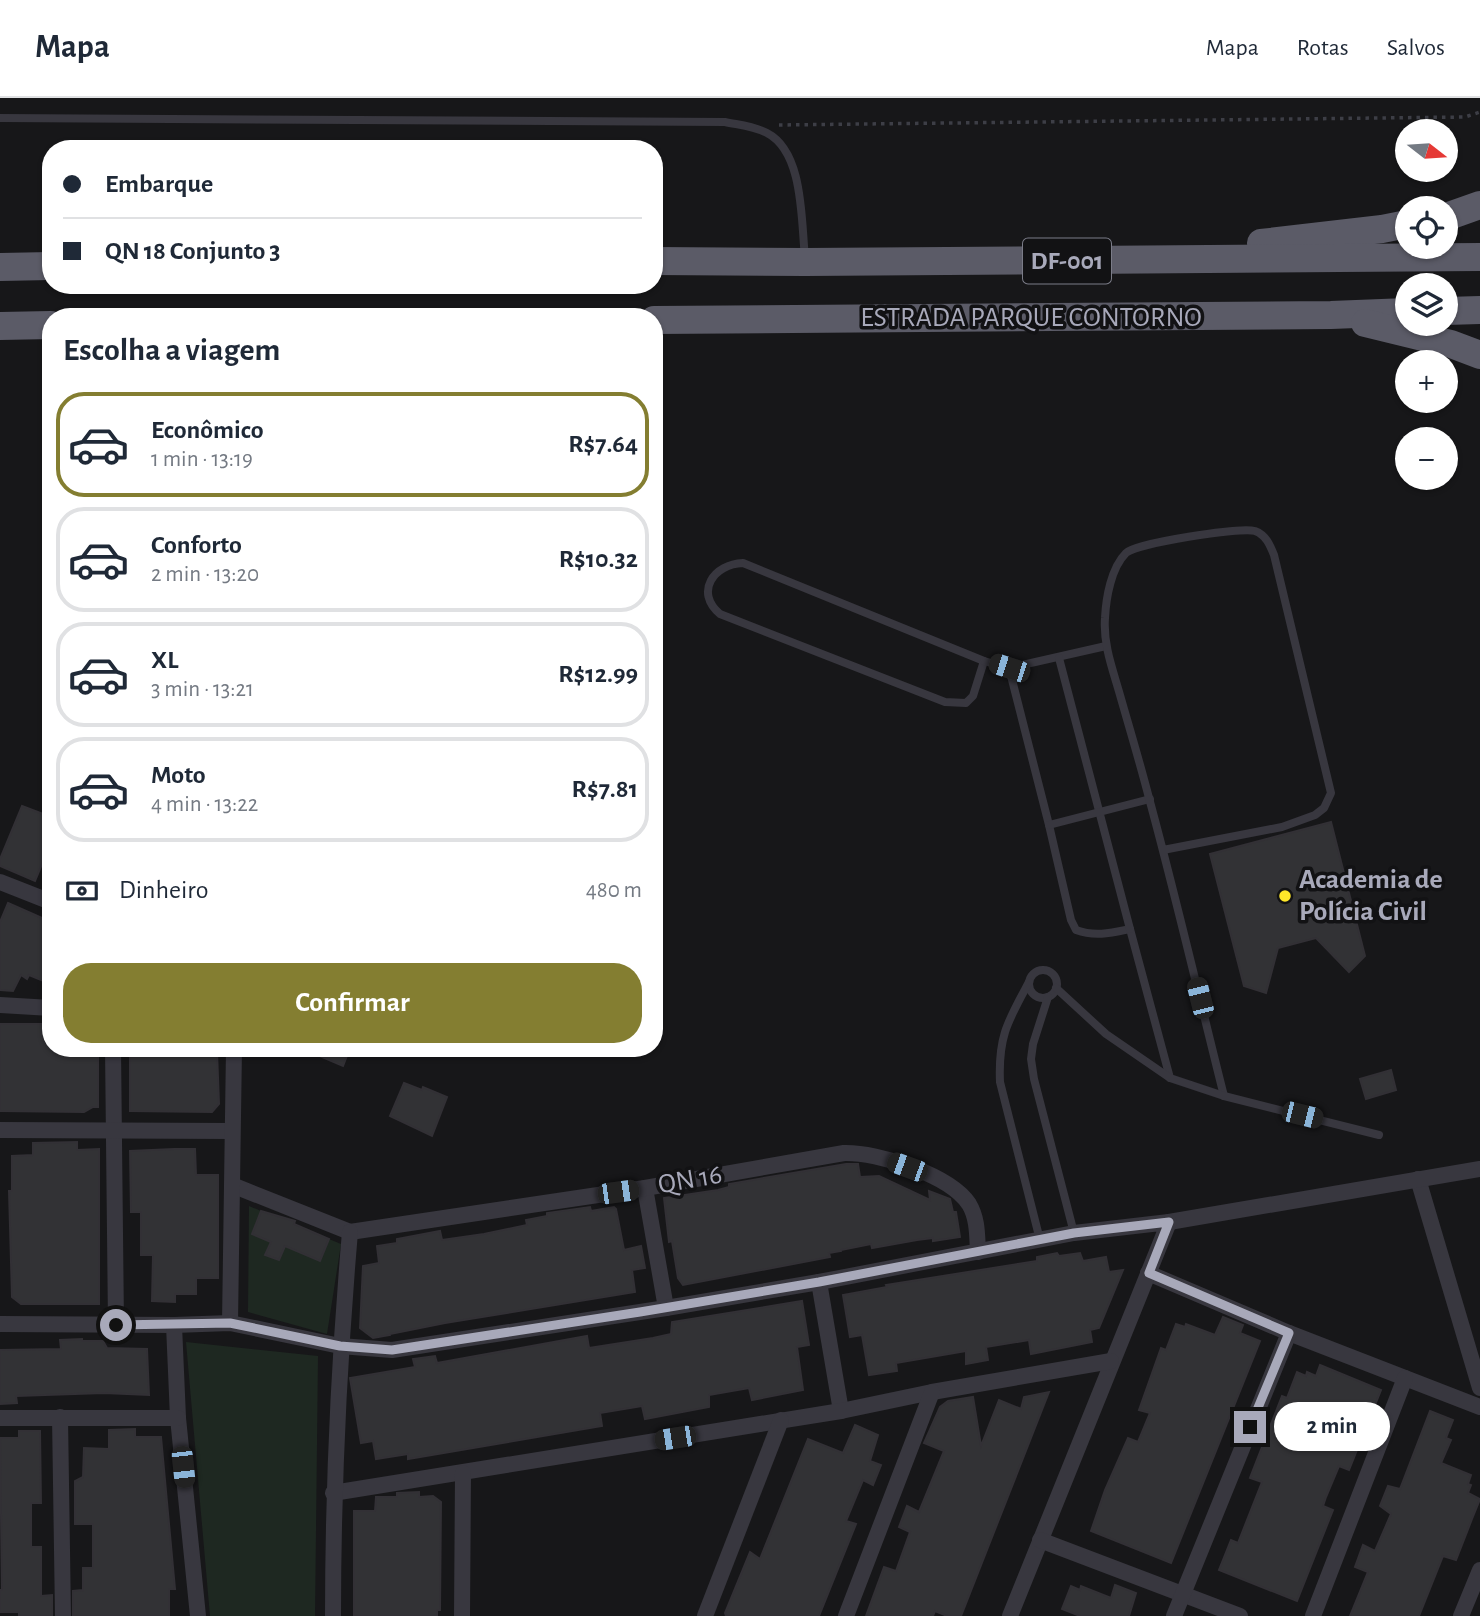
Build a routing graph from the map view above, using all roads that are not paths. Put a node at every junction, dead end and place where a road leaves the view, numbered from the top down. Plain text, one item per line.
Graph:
1 (0, 118) edge
2 (1480, 205) edge
3 (1458, 213) edge
4 (1395, 227) edge
5 (1480, 257) edge
6 (663, 261) edge
7 (1106, 261) junction
8 (805, 262) junction
9 (42, 266) edge
10 (0, 267) edge
11 (1480, 310) edge
12 (1458, 311) edge
13 (1395, 312) edge
14 (1331, 315) junction
15 (663, 320) edge
16 (42, 325) edge
17 (0, 326) edge
18 (1480, 355) edge
19 (1106, 646) junction
20 (1059, 658) junction
21 (984, 661) junction
22 (1009, 668) junction
23 (1150, 799) junction
24 (1100, 813) junction
25 (1049, 825) junction
26 (1163, 850) junction
27 (0, 882) edge
28 (42, 898) edge
29 (1130, 929) junction
30 (1029, 982) junction
31 (1056, 988) junction
32 (1048, 998) junction
33 (0, 1005) edge
34 (42, 1008) edge
35 (113, 1057) edge
36 (234, 1057) edge
37 (1170, 1078) junction
38 (1224, 1096) junction
39 (114, 1129) junction
40 (0, 1130) edge
41 (232, 1131) junction
42 (1379, 1135) dead end
43 (1480, 1169) edge
44 (1418, 1179) junction
45 (233, 1185) junction
46 (645, 1188) junction
47 (1169, 1222) junction
48 (350, 1232) junction
49 (1074, 1233) junction
50 (1040, 1240) junction
51 (978, 1252) junction
52 (1149, 1273) junction
53 (819, 1282) junction
54 (666, 1308) junction
55 (230, 1323) junction
56 (0, 1324) edge
57 (116, 1325) junction
58 (174, 1325) junction
59 (1289, 1333) junction
60 (340, 1346) junction
61 (1111, 1361) junction
62 (1405, 1378) junction
63 (1480, 1388) edge
64 (932, 1392) junction
65 (1480, 1407) edge
66 (841, 1411) junction
67 (60, 1417) junction
68 (0, 1418) edge
69 (178, 1418) junction
70 (782, 1420) junction
71 (463, 1474) junction
72 (333, 1493) junction
73 (1040, 1540) junction
74 (1480, 1570) edge
75 (1183, 1593) junction
76 (63, 1616) edge
77 (198, 1616) edge
78 (333, 1616) edge
79 (462, 1616) edge
80 (705, 1616) edge
81 (846, 1616) edge
82 (1010, 1616) edge
83 (1174, 1616) edge
84 (1240, 1616) edge
85 (1313, 1616) edge
86 (1461, 1616) edge

1 - 8 lane
2 - 3 highway
4 - 7 highway
5 - 7 highway, ESTRADA PARQUE CONTORNO / DF-001
6 - 8 highway, ESTRADA PARQUE CONTORNO / DF-001
7 - 8 highway, ESTRADA PARQUE CONTORNO / DF-001
9 - 10 highway
11 - 12 highway
13 - 14 highway, ESTRADA PARQUE CONTORNO / DF-001
14 - 15 highway, ESTRADA PARQUE CONTORNO / DF-001
14 - 18 highway
16 - 17 highway
19 - 20 lane
19 - 23 lane
19 - 26 lane
20 - 22 lane
20 - 24 lane
21 - 21 lane
21 - 22 lane
22 - 25 lane
23 - 24 lane
23 - 26 lane
24 - 25 lane
24 - 29 lane
25 - 29 lane
26 - 38 lane
27 - 28 street
29 - 37 lane
30 - 31 lane
30 - 32 lane
30 - 50 lane
31 - 32 lane
31 - 37 lane
32 - 49 lane
33 - 34 street
35 - 39 street
36 - 41 street
37 - 38 lane
38 - 42 lane
39 - 40 street
39 - 41 street
39 - 57 street
41 - 45 street
43 - 44 street
44 - 47 street
44 - 63 street
45 - 48 street
45 - 55 street
46 - 48 street, QN 16
46 - 51 street, QN 16
46 - 54 street
47 - 49 street
47 - 52 street
48 - 60 street
49 - 50 street
50 - 51 street
51 - 53 street
52 - 59 street
52 - 61 street
53 - 54 street
53 - 66 street
54 - 60 street
55 - 58 street
55 - 60 street
56 - 57 street
57 - 58 street
58 - 69 street
59 - 62 street
59 - 75 street
60 - 72 street
61 - 64 street
61 - 73 street
62 - 65 street
62 - 85 street
64 - 66 street
64 - 81 street
66 - 70 street
67 - 68 street
67 - 69 street
67 - 76 street
69 - 77 street
70 - 71 street
70 - 80 street
71 - 72 street
71 - 79 street
72 - 78 street
73 - 75 street
73 - 82 street
74 - 86 street
75 - 83 street
75 - 84 street

